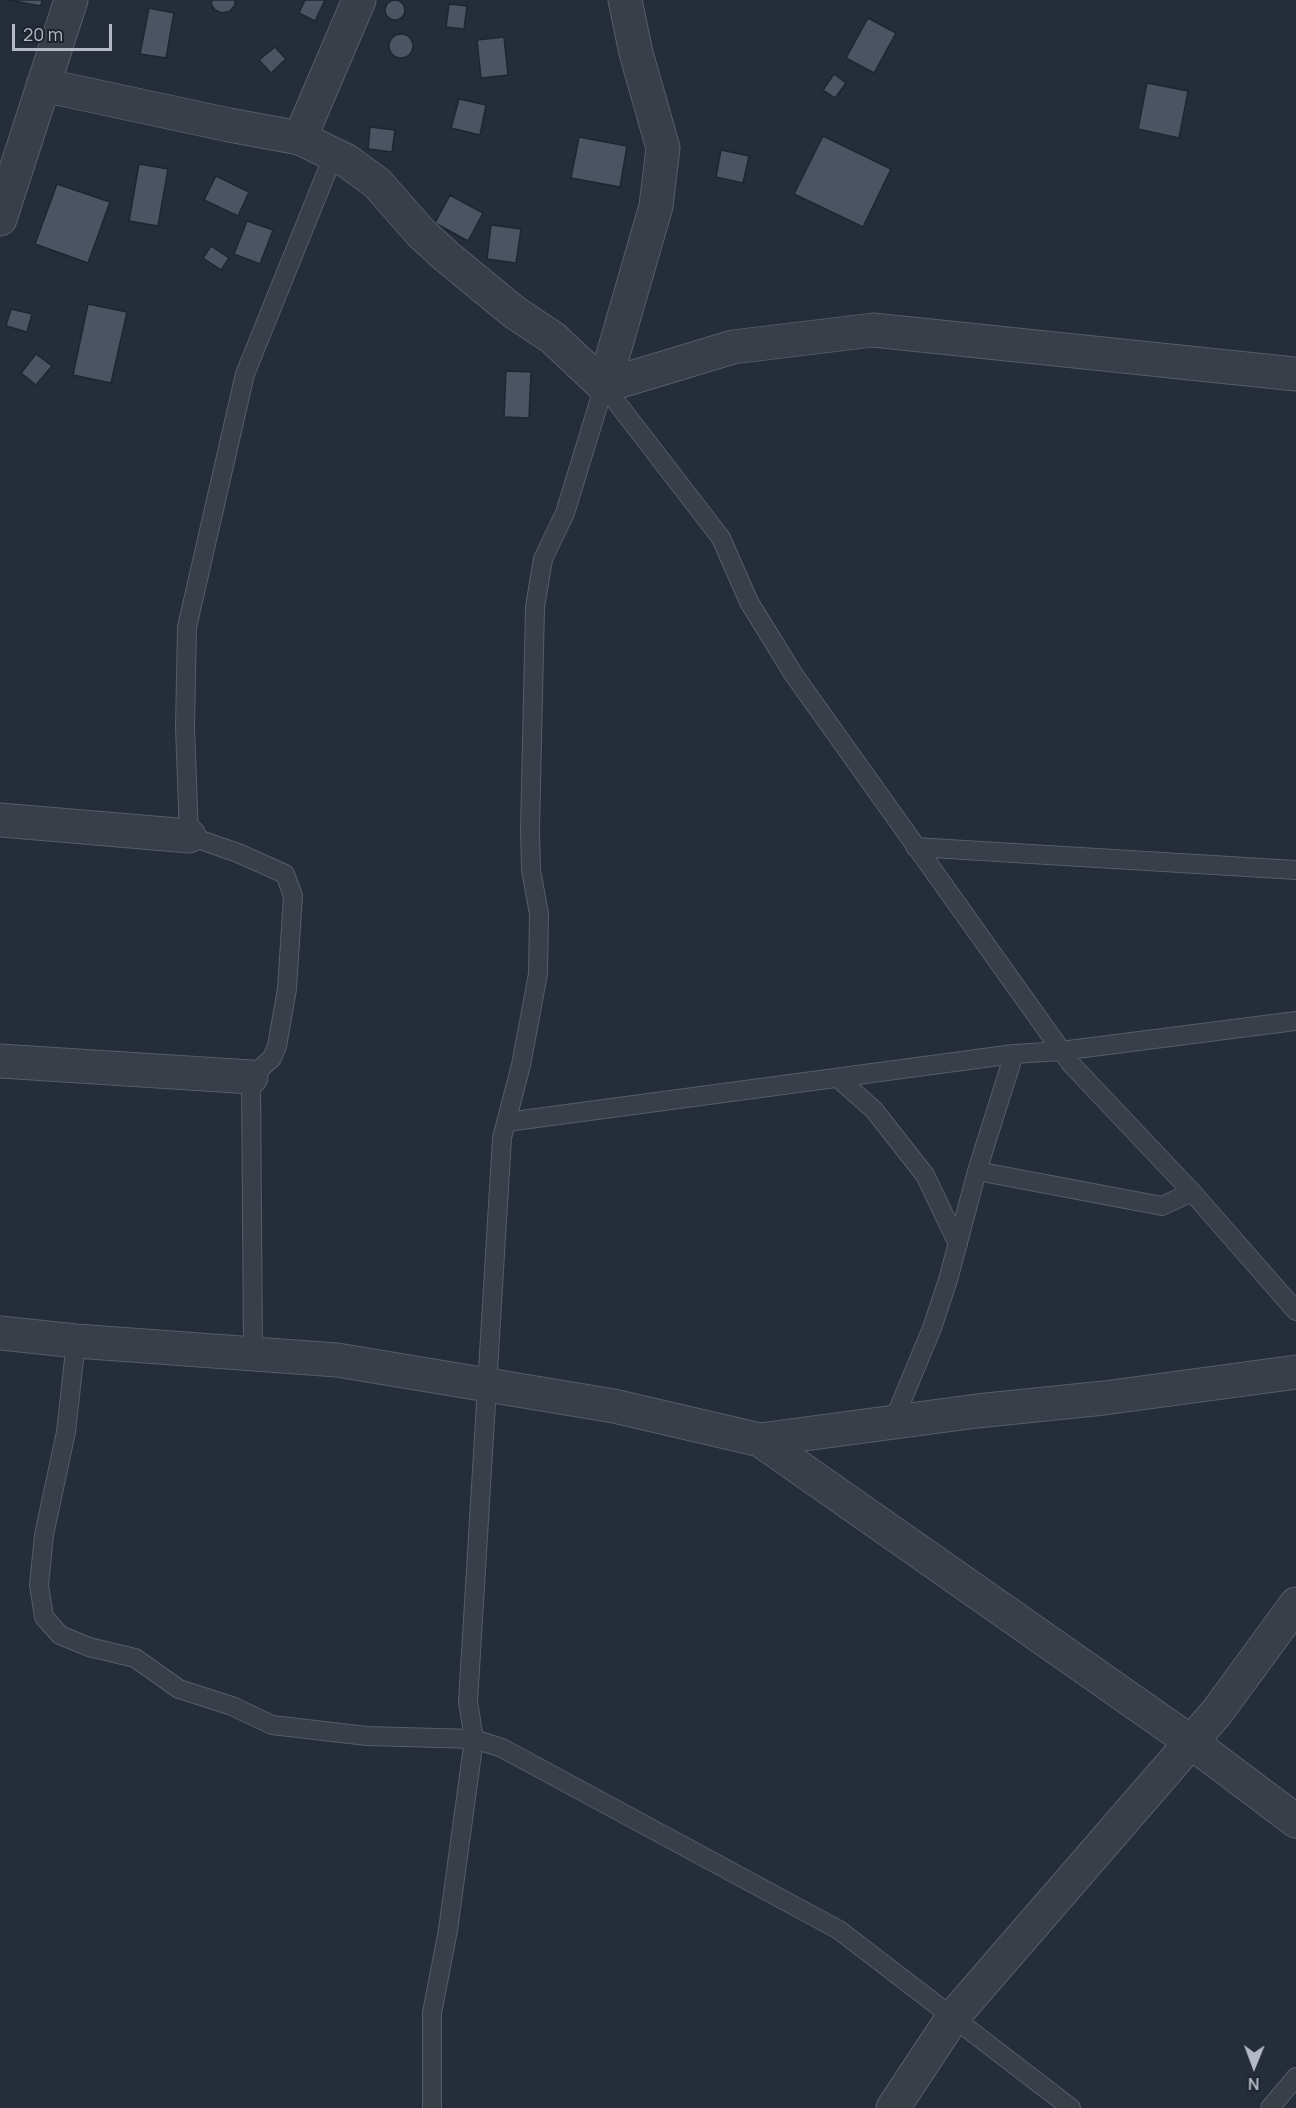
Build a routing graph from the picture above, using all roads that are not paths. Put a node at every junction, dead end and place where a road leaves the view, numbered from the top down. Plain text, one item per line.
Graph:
1 (71, 0) edge
2 (359, 0) edge
3 (625, 0) edge
4 (43, 85) junction
5 (300, 138) junction
6 (334, 154) junction
7 (0, 219) edge
8 (1296, 374) edge
9 (604, 386) junction
10 (0, 820) edge
11 (189, 836) junction
12 (915, 847) junction
13 (1296, 870) edge
14 (1296, 1021) edge
15 (1061, 1051) junction
16 (1014, 1054) junction
17 (0, 1062) edge
18 (251, 1077) junction
19 (838, 1078) junction
20 (507, 1122) junction
21 (977, 1171) junction
22 (1192, 1192) junction
23 (958, 1244) junction
24 (1296, 1311) edge
25 (0, 1333) edge
26 (76, 1341) junction
27 (253, 1353) junction
28 (1296, 1372) edge
29 (487, 1385) junction
30 (893, 1422) junction
31 (760, 1440) junction
32 (1296, 1604) edge
33 (474, 1739) junction
34 (1191, 1742) junction
35 (1296, 1821) edge
36 (953, 2017) junction
37 (1296, 2077) edge
38 (432, 2108) edge
39 (893, 2108) edge
40 (1071, 2108) edge
41 (1270, 2108) edge

1 - 4 street
2 - 5 street
3 - 9 street
4 - 5 street
4 - 7 street
5 - 6 street
6 - 9 street
6 - 11 lane
8 - 9 street
9 - 12 lane
9 - 20 lane
10 - 11 street
11 - 18 lane
12 - 13 lane
12 - 15 lane
14 - 15 lane
15 - 16 lane
15 - 22 lane
16 - 19 lane
16 - 21 lane
17 - 18 street
18 - 27 lane
19 - 20 lane
19 - 23 lane
20 - 29 lane
21 - 22 lane
21 - 23 lane
22 - 24 lane
23 - 30 lane
25 - 26 street
26 - 27 street
26 - 33 lane
27 - 29 street
28 - 30 street
29 - 31 street
29 - 33 lane
30 - 31 street
31 - 34 street
32 - 34 street
33 - 36 lane
33 - 38 lane
34 - 35 street
34 - 36 street
36 - 39 street
36 - 40 lane
37 - 41 lane

